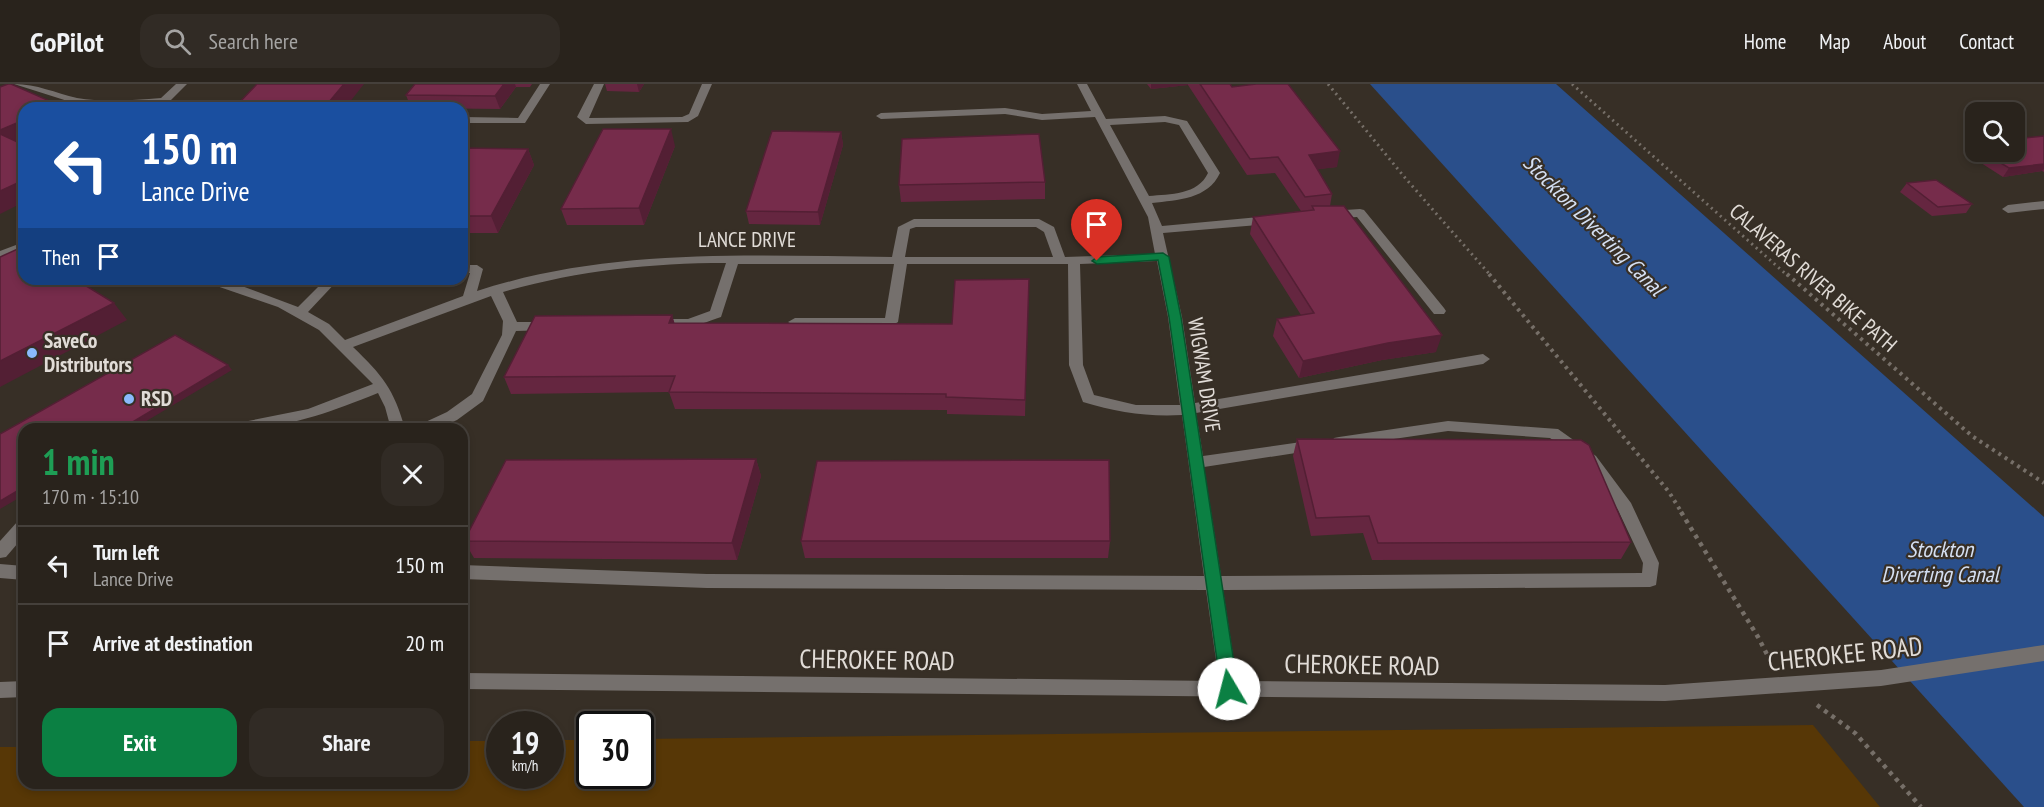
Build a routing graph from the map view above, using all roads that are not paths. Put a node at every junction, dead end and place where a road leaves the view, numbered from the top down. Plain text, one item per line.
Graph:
1 (182, 84) edge
2 (545, 84) edge
3 (599, 84) edge
4 (708, 84) edge
5 (1082, 84) edge
6 (22, 85) edge
7 (9, 93) edge
8 (88, 102) edge
9 (164, 102) edge
10 (881, 116) dead end
11 (1101, 118) junction
12 (468, 120) edge
13 (1145, 200) junction
14 (2044, 205) edge
15 (2008, 208) dead end
16 (1315, 217) edge
17 (1281, 219) edge
18 (1157, 230) junction
19 (18, 246) edge
20 (0, 256) edge
21 (1163, 257) junction
22 (733, 260) junction
23 (899, 260) junction
24 (1067, 260) junction
25 (468, 269) edge
26 (228, 285) edge
27 (327, 285) edge
28 (495, 290) junction
29 (468, 298) junction
30 (1439, 311) dead end
31 (300, 312) junction
32 (795, 322) edge
33 (656, 324) edge
34 (566, 326) edge
35 (509, 327) junction
36 (345, 345) junction
37 (1483, 358) dead end
38 (381, 386) junction
39 (1189, 411) junction
40 (264, 423) edge
41 (396, 423) edge
42 (437, 423) edge
43 (1196, 463) junction
44 (18, 532) edge
45 (0, 552) edge
46 (0, 571) edge
47 (18, 572) edge
48 (468, 573) edge
49 (1214, 583) junction
50 (2044, 653) edge
51 (468, 681) edge
52 (18, 689) edge
53 (1229, 689) junction
54 (0, 690) edge

1 - 9 street
2 - 12 street
3 - 4 street
5 - 11 street, WIGWAM DRIVE
6 - 7 street
6 - 8 street
10 - 11 street
11 - 13 street, WIGWAM DRIVE
11 - 13 street
13 - 18 street, WIGWAM DRIVE
14 - 15 street
16 - 30 street
17 - 18 street
18 - 21 street, WIGWAM DRIVE
19 - 20 street
21 - 24 street, LANCE DRIVE
21 - 39 street, WIGWAM DRIVE
22 - 23 street, LANCE DRIVE
22 - 28 street, LANCE DRIVE
22 - 33 street
23 - 24 street, LANCE DRIVE
23 - 24 street
23 - 32 street
24 - 39 street
25 - 29 street
26 - 31 street
27 - 31 street
28 - 29 street, LANCE DRIVE
28 - 35 street
29 - 36 street, LANCE DRIVE
31 - 36 street
34 - 35 street
35 - 42 street
36 - 38 street
37 - 39 street
38 - 40 street
38 - 41 street
39 - 43 street, WIGWAM DRIVE
43 - 49 street, WIGWAM DRIVE
43 - 49 street
44 - 45 street
46 - 47 street
48 - 49 street
49 - 53 street, WIGWAM DRIVE
50 - 53 street, CHEROKEE ROAD
51 - 53 street, CHEROKEE ROAD
52 - 54 street

